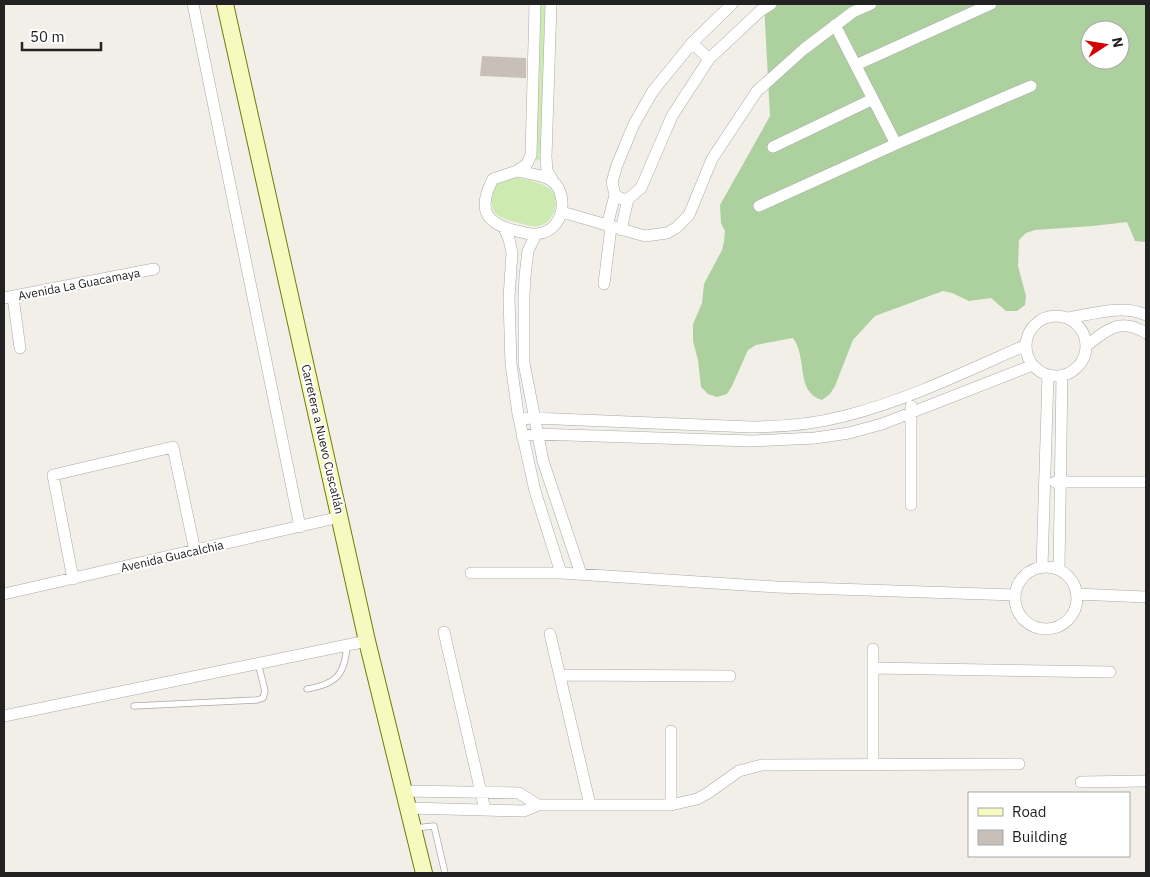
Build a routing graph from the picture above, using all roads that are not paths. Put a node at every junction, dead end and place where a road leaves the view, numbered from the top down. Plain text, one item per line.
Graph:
1 (194, 4) edge
2 (225, 4) edge
3 (534, 4) edge
4 (551, 4) edge
5 (732, 4) edge
6 (771, 4) edge
7 (871, 4) edge
8 (991, 4) edge
9 (851, 8) edge
10 (835, 25) junction
11 (692, 43) junction
12 (710, 59) junction
13 (856, 65) junction
14 (1031, 86) dead end
15 (873, 99) junction
16 (896, 144) junction
17 (773, 147) dead end
18 (516, 171) junction
19 (552, 179) junction
20 (615, 195) junction
21 (628, 199) junction
22 (759, 206) dead end
23 (562, 212) junction
24 (613, 227) junction
25 (504, 228) junction
26 (536, 234) junction
27 (154, 270) dead end
28 (604, 284) dead end
29 (8, 298) edge
30 (1146, 315) edge
31 (1068, 318) junction
32 (1146, 333) edge
33 (1026, 345) junction
34 (1086, 346) junction
35 (20, 348) dead end
36 (1032, 365) junction
37 (1048, 375) junction
38 (1062, 375) junction
39 (911, 394) junction
40 (911, 412) junction
41 (533, 418) junction
42 (519, 420) junction
43 (536, 434) junction
44 (522, 436) junction
45 (1046, 482) junction
46 (1061, 482) junction
47 (1146, 482) edge
48 (910, 505) dead end
49 (340, 518) junction
50 (300, 527) junction
51 (196, 551) junction
52 (1042, 567) junction
53 (1059, 570) junction
54 (471, 572) dead end
55 (561, 573) junction
56 (581, 574) junction
57 (73, 579) junction
58 (4, 594) edge
59 (1076, 594) junction
60 (1015, 595) junction
61 (1146, 598) edge
62 (444, 632) dead end
63 (550, 634) dead end
64 (367, 641) junction
65 (346, 645) junction
66 (873, 649) dead end
67 (258, 663) junction
68 (873, 668) junction
69 (1110, 672) dead end
70 (560, 675) junction
71 (730, 676) dead end
72 (306, 689) dead end
73 (134, 706) dead end
74 (4, 716) edge
75 (671, 731) dead end
76 (873, 763) junction
77 (1019, 764) dead end
78 (1146, 781) edge
79 (1081, 782) dead end
80 (404, 791) junction
81 (481, 792) junction
82 (538, 805) junction
83 (590, 805) junction
84 (671, 805) junction
85 (409, 808) junction
86 (485, 810) junction
87 (413, 828) junction
88 (424, 873) edge
89 (445, 873) edge

1 - 50 street
2 - 49 street, Carretera a Nuevo Cuscatlán
3 - 18 street
4 - 19 street
5 - 11 street
6 - 12 street
7 - 9 street
8 - 13 street
9 - 10 street
10 - 13 street
10 - 24 street
11 - 12 street
11 - 20 street
12 - 21 street
13 - 15 street
14 - 16 street
15 - 16 street
15 - 17 street
16 - 22 street
18 - 19 street
18 - 25 street
19 - 23 street
20 - 21 street
20 - 24 street
21 - 24 street
23 - 24 street
23 - 26 street
24 - 28 street
25 - 26 street
25 - 42 street
26 - 41 street
27 - 29 street, Avenida La Guacamaya
29 - 35 street
30 - 31 street
31 - 33 street
31 - 34 street
32 - 34 street
33 - 36 street
33 - 39 street
34 - 38 street
36 - 37 street
36 - 40 street
37 - 38 street
37 - 45 street
38 - 46 street
39 - 40 street
39 - 41 street
40 - 43 street
40 - 48 street
41 - 42 street
41 - 43 street
42 - 44 street
43 - 44 street
43 - 56 street
44 - 55 street
45 - 46 street
45 - 52 street
46 - 47 street
46 - 53 street
49 - 50 street, Avenida Guacalchia
49 - 64 street, Carretera a Nuevo Cuscatlán
50 - 51 street, Avenida Guacalchia
51 - 57 street, Avenida Guacalchia
51 - 57 street
52 - 53 street
52 - 60 street
53 - 59 street
54 - 55 street
55 - 56 street
56 - 60 street
57 - 58 street, Avenida Guacalchia
59 - 60 street
59 - 61 street
62 - 81 street
63 - 70 street
64 - 65 street
64 - 80 street, Carretera a Nuevo Cuscatlán
65 - 67 street
65 - 72 lane
66 - 68 street
67 - 73 lane
67 - 74 street
68 - 69 street
68 - 76 street
70 - 71 street
70 - 83 street
75 - 84 street
76 - 77 street
76 - 84 street
78 - 79 street
80 - 81 street
80 - 85 street, Carretera a Nuevo Cuscatlán
81 - 82 street
81 - 86 street
82 - 83 street
82 - 86 street
83 - 84 street
85 - 86 street
85 - 87 street, Carretera a Nuevo Cuscatlán
87 - 88 street, Carretera a Nuevo Cuscatlán
87 - 89 lane

